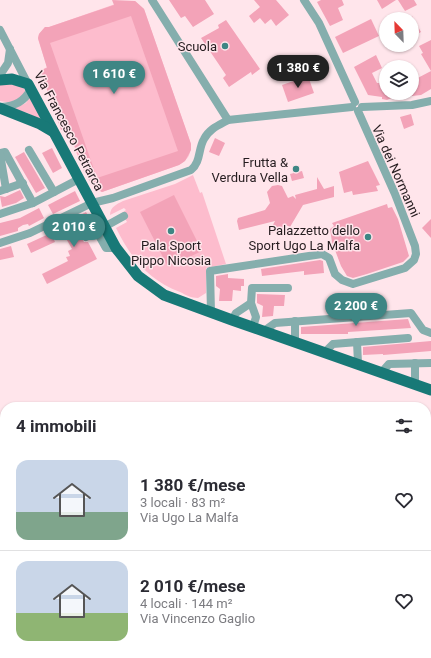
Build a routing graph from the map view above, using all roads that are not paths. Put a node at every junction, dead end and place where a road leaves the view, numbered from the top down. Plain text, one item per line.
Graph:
1 (152, 0) edge
2 (304, 0) edge
3 (0, 30) edge
4 (10, 49) junction
5 (0, 75) edge
6 (0, 80) edge
7 (30, 86) junction
8 (431, 101) edge
9 (0, 107) edge
10 (357, 107) junction
11 (228, 120) junction
12 (55, 134) junction
13 (29, 150) dead end
14 (2, 153) edge
15 (79, 179) junction
16 (23, 183) junction
17 (3, 190) edge
18 (54, 192) junction
19 (33, 203) junction
20 (92, 203) junction
21 (0, 214) edge
22 (121, 220) dead end
23 (101, 230) junction
24 (86, 238) dead end
25 (0, 243) edge
26 (288, 288) dead end
27 (251, 303) junction
28 (211, 312) junction
29 (232, 320) junction
30 (295, 321) junction
31 (258, 329) junction
32 (431, 333) edge
33 (408, 338) dead end
34 (295, 342) junction
35 (357, 342) junction
36 (325, 352) junction
37 (431, 362) edge
38 (358, 363) junction
39 (415, 363) junction
40 (382, 372) junction
41 (415, 384) junction
42 (431, 390) edge

1 - 11 street
2 - 10 street, Via dei Normanni
3 - 4 street, Via Francesco Petrarca
4 - 5 street
4 - 7 street, Via Francesco Petrarca
6 - 7 main road
7 - 9 street
7 - 12 main road, Via Francesco Petrarca
8 - 10 street
9 - 12 main road
10 - 11 street
10 - 28 street, Via dei Normanni
11 - 20 street
12 - 15 main road, Via Francesco Petrarca
13 - 18 street
14 - 16 street
14 - 17 street
15 - 18 street
15 - 20 main road, Via Francesco Petrarca
16 - 17 street
16 - 19 street
18 - 19 street
19 - 21 street
20 - 23 main road, Via Francesco Petrarca
20 - 25 street
22 - 23 street
23 - 24 street
23 - 28 main road, Via Francesco Petrarca
26 - 27 street
27 - 29 street
27 - 31 street
28 - 29 main road, Via Francesco Petrarca
29 - 31 main road, Via Francesco Petrarca
30 - 31 street
30 - 32 street
30 - 34 street
31 - 34 main road, Via Francesco Petrarca
33 - 35 street
34 - 36 main road, Via Francesco Petrarca
35 - 36 street
35 - 38 street
36 - 38 main road, Via Francesco Petrarca
37 - 39 street
38 - 40 main road, Via Francesco Petrarca
39 - 40 street
39 - 41 street
40 - 41 main road, Via Francesco Petrarca
41 - 42 main road, Via Francesco Petrarca

